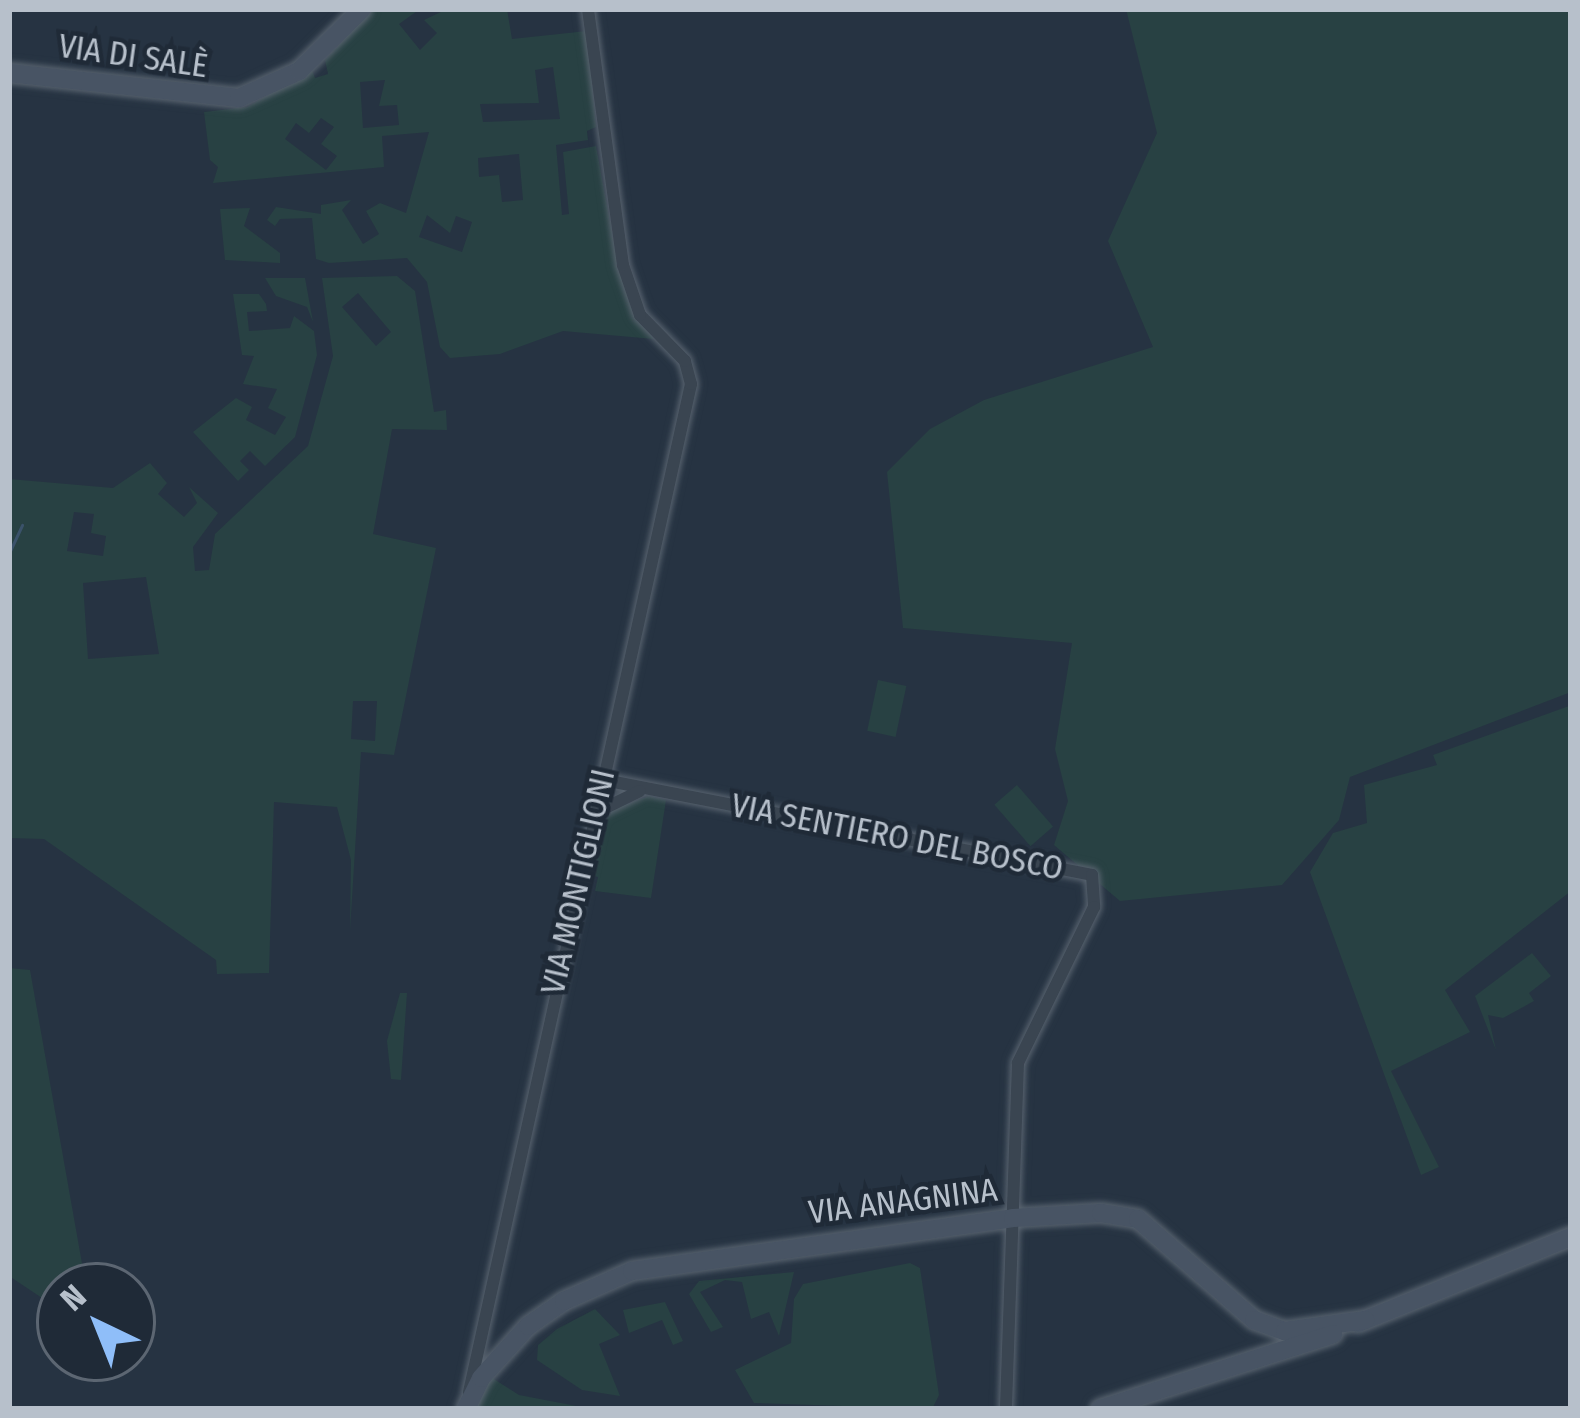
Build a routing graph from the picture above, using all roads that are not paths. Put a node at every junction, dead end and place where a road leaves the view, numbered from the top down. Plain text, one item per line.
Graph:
1 (362, 9) edge
2 (588, 9) edge
3 (9, 73) edge
4 (604, 780) junction
5 (653, 791) junction
6 (595, 819) junction
7 (1012, 1218) junction
8 (1571, 1238) edge
9 (1365, 1320) junction
10 (1285, 1331) junction
11 (477, 1343) junction
12 (502, 1352) junction
13 (1270, 1358) junction
14 (466, 1407) edge
15 (1006, 1409) edge
16 (1100, 1409) edge

1 - 3 main road, VIA DI SALÈ
2 - 4 street, VIA MONTIGLIONI
4 - 5 street, VIA SENTIERO DEL BOSCO
4 - 6 street, VIA MONTIGLIONI
5 - 6 street
5 - 7 street, VIA SENTIERO DEL BOSCO
6 - 11 street, VIA MONTIGLIONI
7 - 10 main road, VIA ANAGNINA
7 - 12 main road, VIA ANAGNINA
7 - 15 street, VIA SENTIERO DEL BOSCO
8 - 9 main road
9 - 10 main road
9 - 13 main road
10 - 13 main road
11 - 12 street
11 - 14 street, VIA MONTIGLIONI
12 - 14 main road, VIA ANAGNINA
13 - 16 main road

